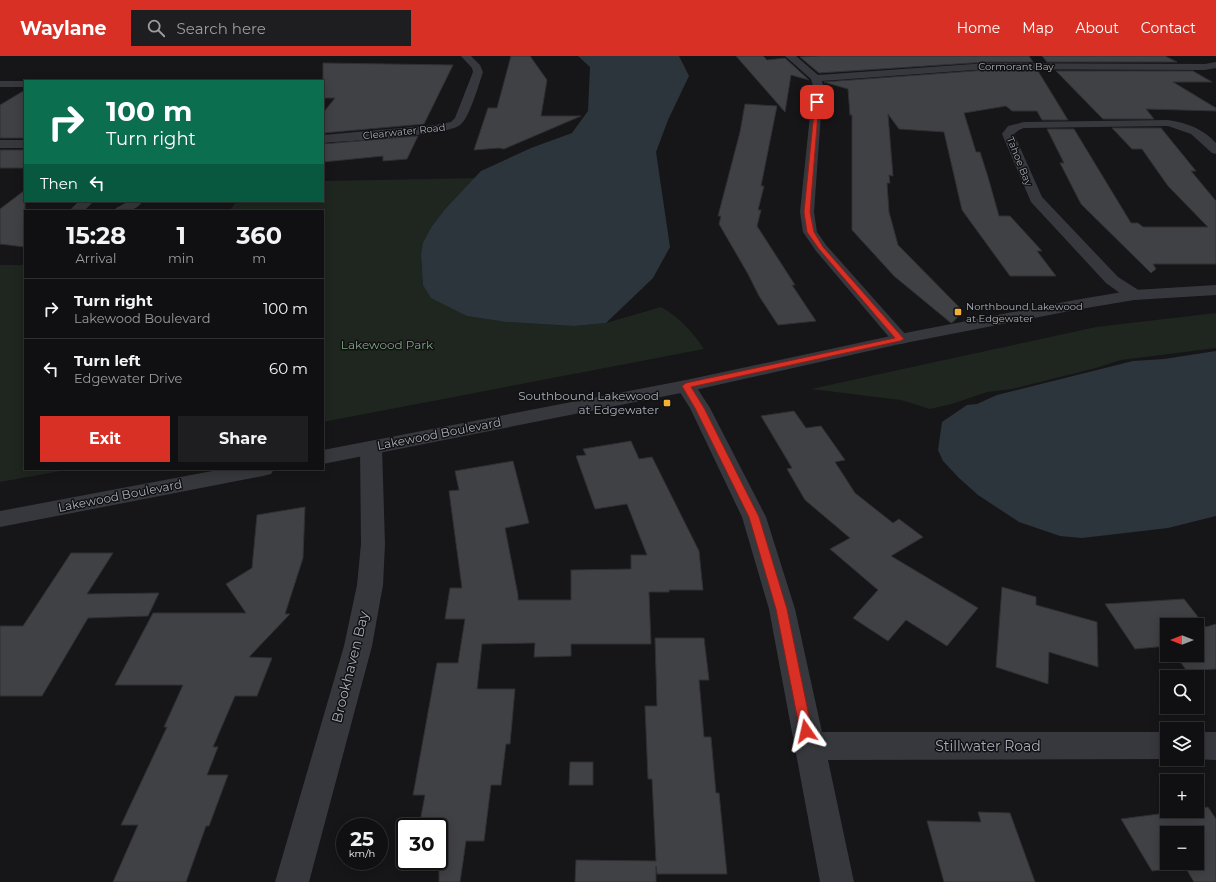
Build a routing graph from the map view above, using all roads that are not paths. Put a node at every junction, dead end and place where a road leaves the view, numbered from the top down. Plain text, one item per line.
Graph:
1 (466, 56) edge
2 (790, 56) edge
3 (1057, 56) edge
4 (1206, 56) edge
5 (1216, 62) edge
6 (1216, 65) edge
7 (1072, 66) junction
8 (816, 78) junction
9 (0, 84) edge
10 (24, 84) edge
11 (324, 139) edge
12 (0, 144) edge
13 (24, 144) edge
14 (1216, 150) edge
15 (87, 202) edge
16 (136, 202) edge
17 (78, 210) edge
18 (123, 210) edge
19 (1216, 290) edge
20 (1134, 295) junction
21 (900, 339) junction
22 (686, 386) junction
23 (371, 448) junction
24 (324, 457) edge
25 (258, 470) edge
26 (0, 519) edge
27 (809, 746) junction
28 (1160, 746) edge
29 (1204, 746) edge
30 (1216, 746) edge
31 (292, 882) edge
32 (836, 882) edge

1 - 11 street, Clearwater Road
2 - 8 street
3 - 7 street
4 - 5 street
6 - 7 street, Cormorant Bay
7 - 8 street, Cormorant Bay
8 - 21 street
9 - 10 street
12 - 13 street
14 - 20 street, Tahoe Bay
15 - 17 street
16 - 18 street
19 - 20 street, Lakewood Boulevard
20 - 21 street, Lakewood Boulevard
21 - 22 street, Lakewood Boulevard
22 - 23 street, Lakewood Boulevard
22 - 27 street
23 - 24 street, Lakewood Boulevard
23 - 31 street, Brookhaven Bay
25 - 26 street, Lakewood Boulevard
27 - 28 street, Stillwater Road
27 - 32 street
29 - 30 street

